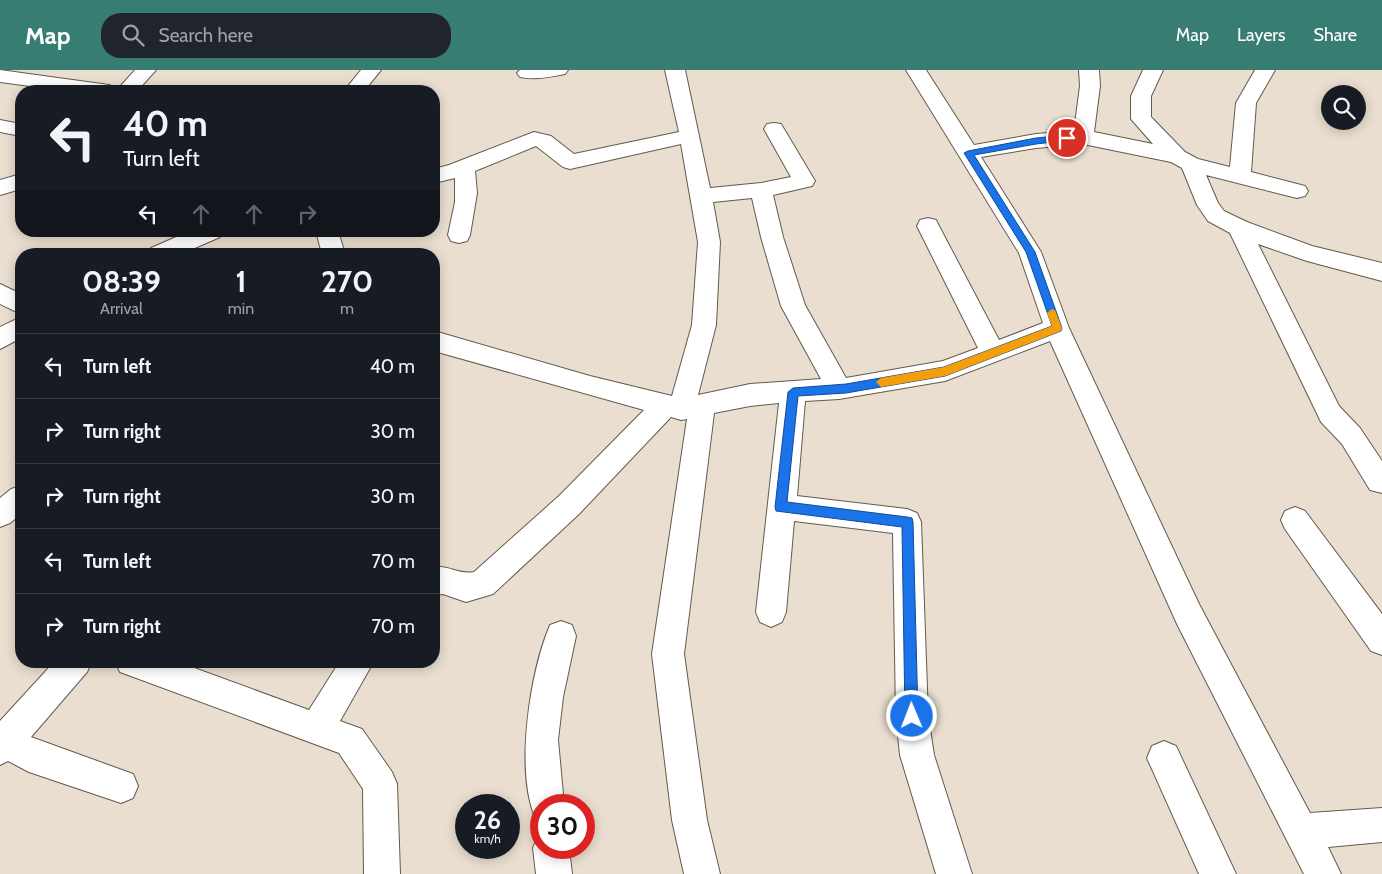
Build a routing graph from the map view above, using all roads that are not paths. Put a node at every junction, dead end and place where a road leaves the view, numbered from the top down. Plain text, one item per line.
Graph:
1 (146, 70) edge
2 (370, 70) edge
3 (558, 70) edge
4 (675, 70) edge
5 (916, 70) edge
6 (1089, 70) edge
7 (1153, 70) edge
8 (1265, 70) edge
9 (527, 73) dead end
10 (0, 76) edge
11 (65, 85) edge
12 (132, 85) edge
13 (359, 85) edge
14 (0, 126) edge
15 (15, 129) edge
16 (774, 129) dead end
17 (690, 136) junction
18 (1083, 137) junction
19 (968, 153) junction
20 (1185, 161) junction
21 (464, 168) junction
22 (440, 174) edge
23 (1240, 176) junction
24 (15, 183) edge
25 (0, 188) edge
26 (761, 190) junction
27 (1297, 192) dead end
28 (701, 196) junction
29 (928, 226) dead end
30 (1239, 228) junction
31 (458, 234) dead end
32 (198, 237) edge
33 (173, 248) edge
34 (1382, 272) edge
35 (0, 293) edge
36 (15, 302) edge
37 (1057, 328) junction
38 (15, 330) edge
39 (0, 339) edge
40 (440, 343) edge
41 (993, 353) junction
42 (839, 389) junction
43 (793, 392) junction
44 (683, 407) junction
45 (1382, 481) edge
46 (15, 503) edge
47 (781, 507) junction
48 (0, 514) edge
49 (1295, 520) dead end
50 (440, 580) edge
51 (771, 612) dead end
52 (561, 636) dead end
53 (1382, 640) edge
54 (70, 668) edge
55 (150, 668) edge
56 (354, 668) edge
57 (316, 729) junction
58 (1, 743) edge
59 (1164, 758) dead end
60 (121, 786) dead end
61 (546, 794) edge
62 (1382, 824) edge
63 (1300, 831) junction
64 (552, 859) edge
65 (382, 874) edge
66 (554, 874) edge
67 (702, 874) edge
68 (954, 874) edge
69 (1218, 874) edge
70 (1323, 874) edge

1 - 12 street
2 - 13 street
3 - 9 street
4 - 17 street
5 - 19 street
6 - 18 street
7 - 20 street
8 - 23 street
10 - 11 street
14 - 15 street
16 - 26 street
17 - 21 street
17 - 28 street
18 - 19 street
18 - 20 street
19 - 37 street
20 - 23 street
20 - 30 street
21 - 22 street
21 - 31 street
23 - 27 street
24 - 25 street
26 - 28 street
26 - 42 street
28 - 44 street
29 - 41 street
30 - 34 street
30 - 45 street
32 - 33 street
35 - 36 street
37 - 41 street
37 - 63 street
38 - 39 street
40 - 44 street
41 - 42 street
42 - 43 street
43 - 44 street
43 - 47 street
44 - 50 street
44 - 67 street
46 - 48 street
47 - 51 street
47 - 68 street
49 - 53 street
52 - 61 street
54 - 58 street
55 - 57 street
56 - 57 street
57 - 65 street
58 - 60 street
59 - 69 street
62 - 63 street
63 - 70 street
64 - 66 street

